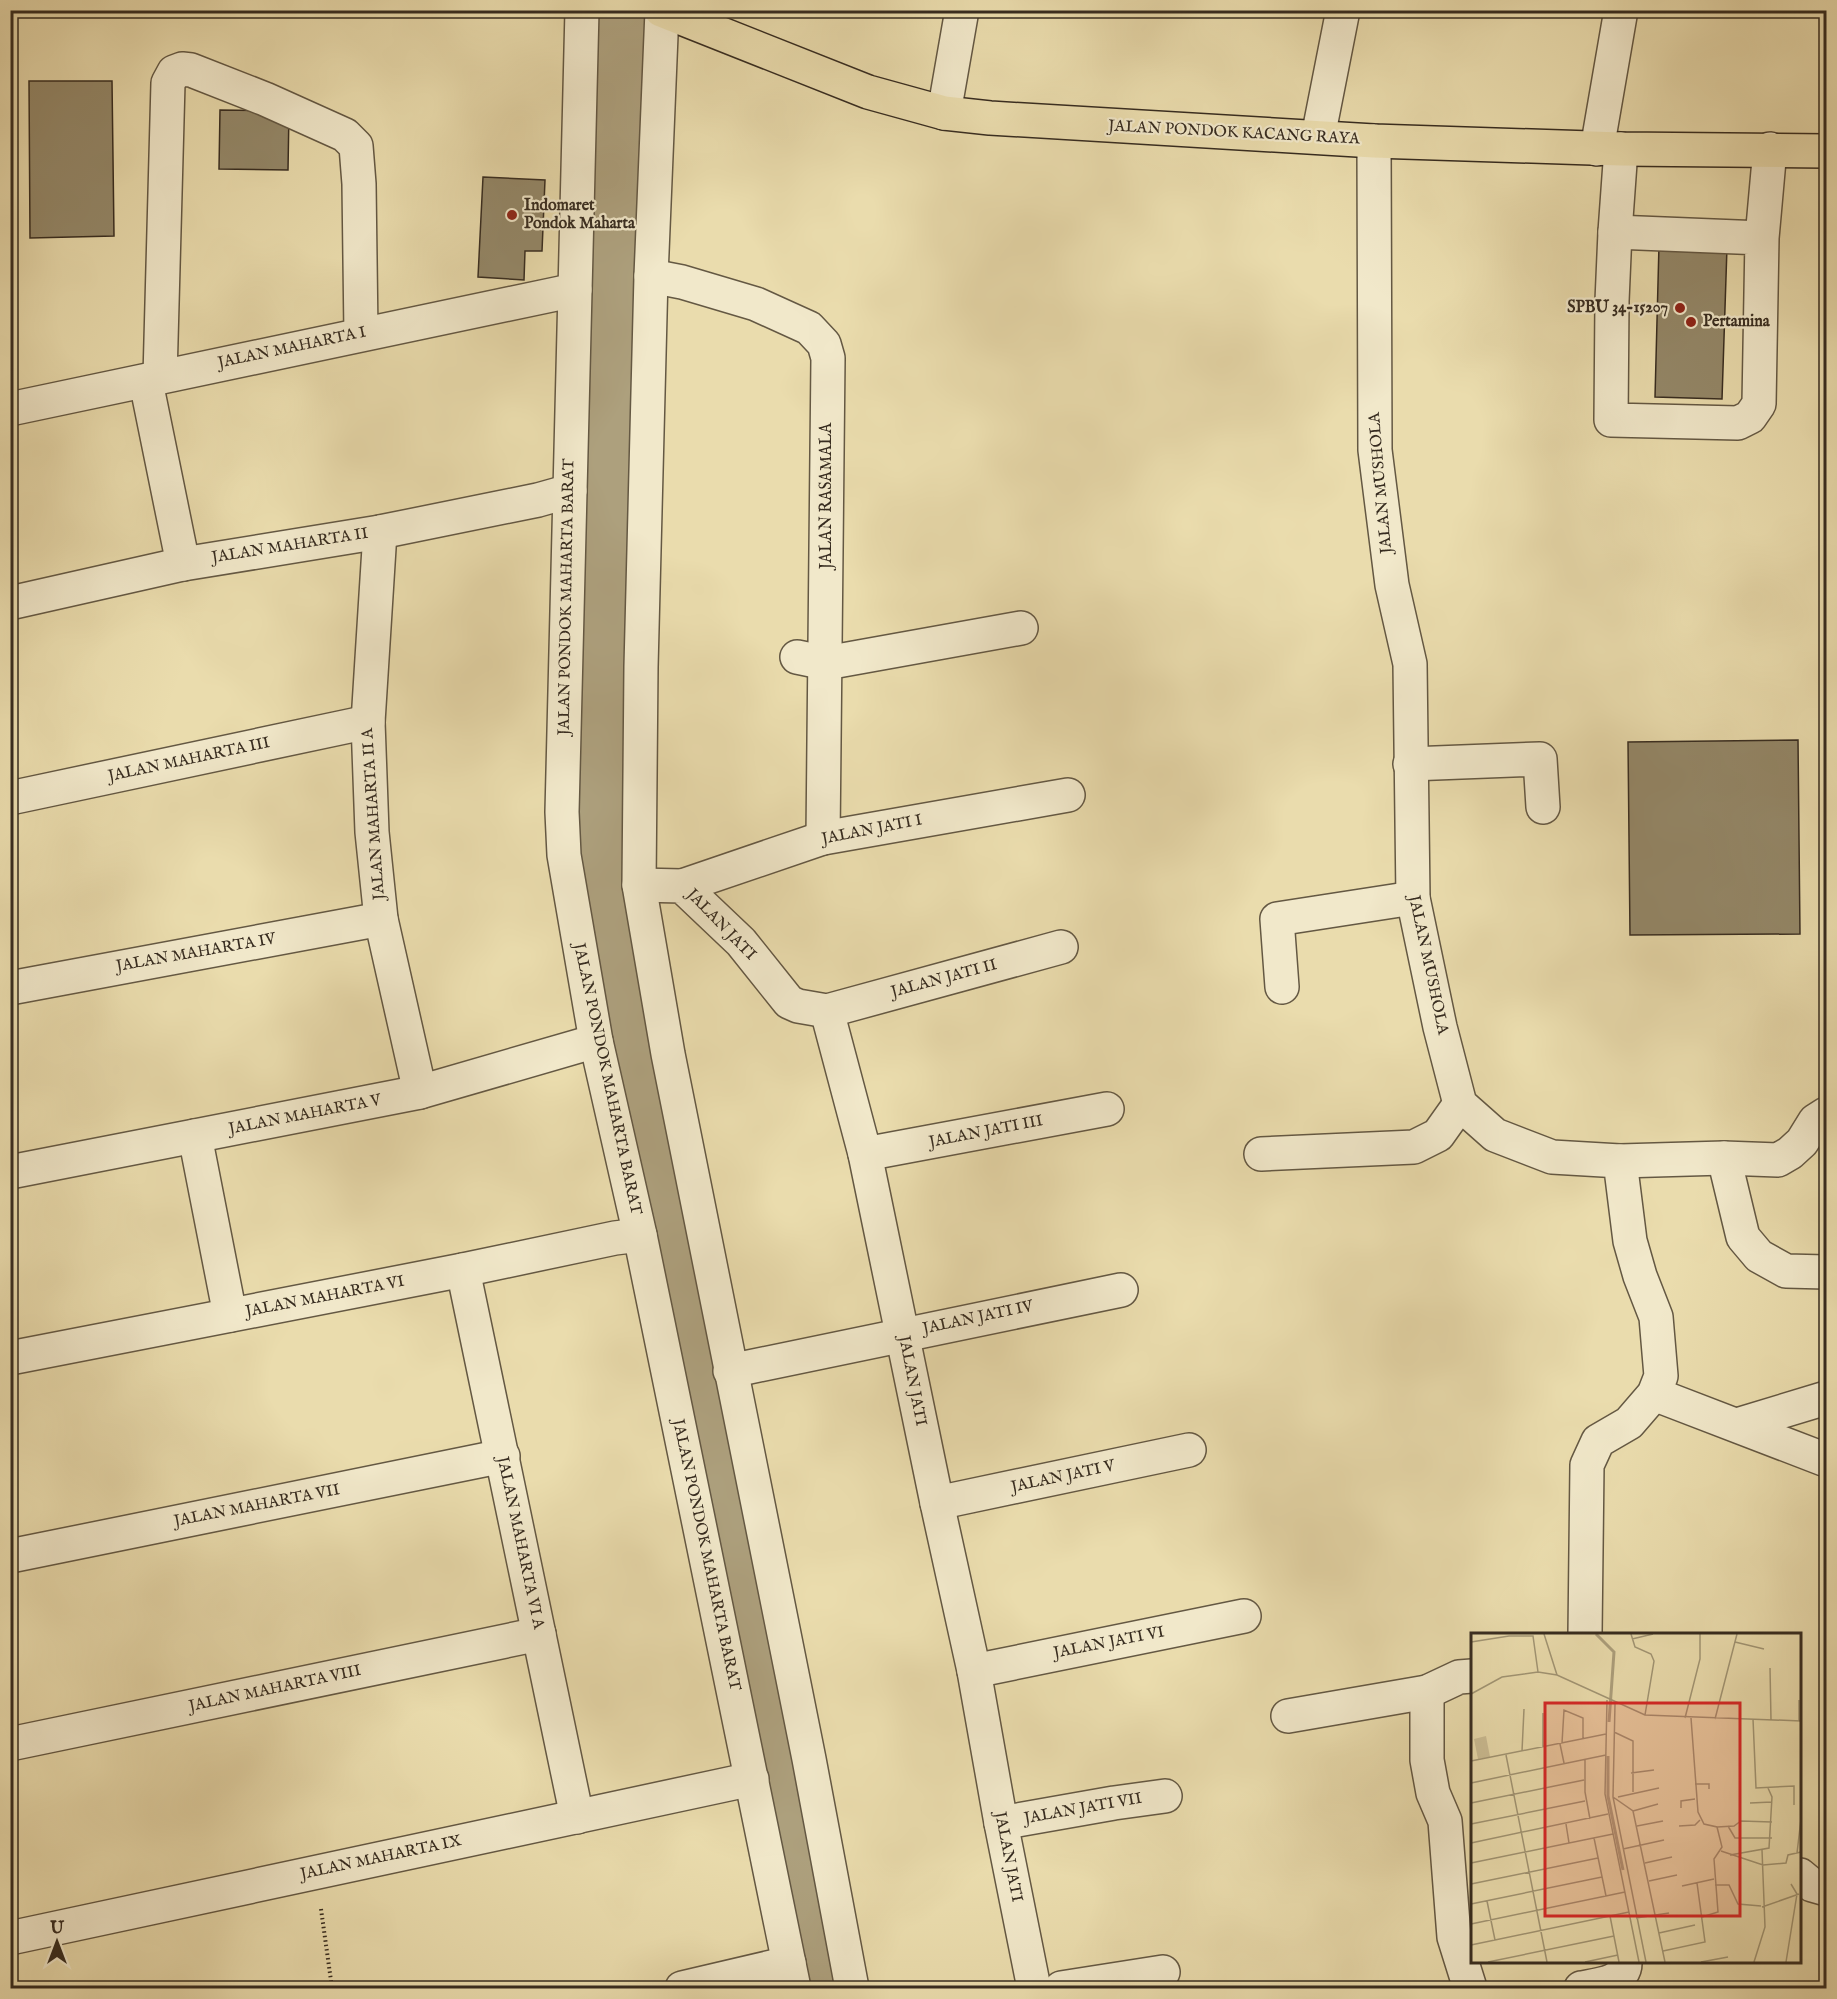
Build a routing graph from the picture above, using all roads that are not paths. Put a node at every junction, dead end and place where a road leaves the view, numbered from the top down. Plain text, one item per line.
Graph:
1 (582, 10) edge
2 (962, 10) edge
3 (1343, 10) edge
4 (1621, 10) edge
5 (662, 11) edge
6 (944, 113) junction
7 (1318, 137) junction
8 (1374, 141) junction
9 (1609, 149) junction
10 (1770, 149) junction
11 (1827, 151) edge
12 (1615, 232) junction
13 (1762, 238) junction
14 (651, 276) junction
15 (575, 290) junction
16 (361, 334) junction
17 (153, 379) junction
18 (10, 409) edge
19 (570, 491) junction
20 (380, 532) junction
21 (183, 564) junction
22 (10, 603) edge
23 (1021, 628) dead end
24 (811, 660) junction
25 (368, 722) junction
26 (1410, 764) junction
27 (1068, 795) dead end
28 (10, 798) edge
29 (1543, 807) dead end
30 (823, 838) junction
31 (639, 885) junction
32 (682, 886) junction
33 (1413, 898) junction
34 (381, 919) junction
35 (1061, 946) dead end
36 (1282, 987) dead end
37 (10, 988) edge
38 (827, 1011) junction
39 (596, 1041) junction
40 (420, 1092) junction
41 (1460, 1104) junction
42 (1107, 1109) dead end
43 (1827, 1114) edge
44 (195, 1137) junction
45 (865, 1154) junction
46 (1261, 1154) dead end
47 (1724, 1158) junction
48 (1620, 1161) junction
49 (10, 1172) edge
50 (640, 1234) junction
51 (464, 1270) junction
52 (1827, 1272) edge
53 (1121, 1290) dead end
54 (230, 1315) junction
55 (903, 1334) junction
56 (10, 1358) edge
57 (730, 1371) junction
58 (1654, 1394) junction
59 (1827, 1398) edge
60 (1737, 1425) junction
61 (1189, 1450) dead end
62 (502, 1456) junction
63 (1827, 1460) edge
64 (937, 1503) junction
65 (10, 1556) edge
66 (1244, 1616) dead end
67 (1585, 1633) edge
68 (539, 1634) junction
69 (974, 1671) junction
70 (1471, 1676) edge
71 (1427, 1692) junction
72 (1288, 1716) dead end
73 (10, 1744) edge
74 (752, 1779) junction
75 (1165, 1796) dead end
76 (577, 1816) junction
77 (1001, 1823) junction
78 (1801, 1876) edge
79 (1827, 1889) edge
80 (10, 1938) edge
81 (1163, 1971) dead end
82 (1619, 1971) edge
83 (791, 1976) edge
84 (681, 1989) edge
85 (852, 1989) edge
86 (1034, 1989) edge
87 (1061, 1989) edge
88 (1470, 1989) edge
89 (1581, 1989) edge

1 - 15 street, JALAN PONDOK MAHARTA BARAT
2 - 6 street
3 - 7 street
4 - 9 street
5 - 6 main road, JALAN PONDOK KACANG RAYA
5 - 14 street
6 - 7 main road, JALAN PONDOK KACANG RAYA
7 - 8 main road, JALAN PONDOK KACANG RAYA
8 - 9 main road, JALAN PONDOK KACANG RAYA
8 - 26 street, JALAN MUSHOLA
9 - 10 main road, JALAN PONDOK KACANG RAYA
9 - 12 street
10 - 11 main road, JALAN PONDOK KACANG RAYA
10 - 13 street
12 - 13 street
12 - 13 street
14 - 24 street, JALAN RASAMALA
14 - 31 street
15 - 16 street, JALAN MAHARTA I
15 - 19 street, JALAN PONDOK MAHARTA BARAT
16 - 17 street, JALAN MAHARTA I
16 - 17 street
17 - 18 street, JALAN MAHARTA I
17 - 21 street
19 - 20 street, JALAN MAHARTA II
19 - 39 street, JALAN PONDOK MAHARTA BARAT
20 - 21 street, JALAN MAHARTA II
20 - 25 street, JALAN MAHARTA II A
21 - 22 street, JALAN MAHARTA II
23 - 24 street
24 - 30 street, JALAN RASAMALA
25 - 28 street, JALAN MAHARTA III
25 - 34 street, JALAN MAHARTA II A
26 - 29 street
26 - 33 street, JALAN MUSHOLA
27 - 30 street, JALAN JATI I
30 - 32 street, JALAN JATI I
31 - 32 street, JALAN JATI
31 - 57 street
32 - 38 street, JALAN JATI
33 - 36 street
33 - 41 street, JALAN MUSHOLA
34 - 37 street, JALAN MAHARTA IV
34 - 40 street, JALAN MAHARTA II A
35 - 38 street, JALAN JATI II
38 - 45 street, JALAN JATI
39 - 40 street, JALAN MAHARTA V
39 - 50 street, JALAN PONDOK MAHARTA BARAT
40 - 44 street, JALAN MAHARTA V
41 - 46 street
41 - 48 street
42 - 45 street, JALAN JATI III
43 - 47 street
44 - 49 street, JALAN MAHARTA V
44 - 54 street
45 - 55 street, JALAN JATI
47 - 48 street
47 - 52 street
48 - 58 street
50 - 51 street, JALAN MAHARTA VI
50 - 74 street, JALAN PONDOK MAHARTA BARAT
51 - 54 street, JALAN MAHARTA VI
51 - 62 street, JALAN MAHARTA VI A
53 - 55 street, JALAN JATI IV
54 - 56 street, JALAN MAHARTA VI
55 - 57 street, JALAN JATI IV
55 - 64 street, JALAN JATI
57 - 85 street
58 - 60 street
58 - 67 street
59 - 60 street
60 - 63 street
61 - 64 street, JALAN JATI V
62 - 65 street, JALAN MAHARTA VII
62 - 68 street, JALAN MAHARTA VI A
64 - 69 street, JALAN JATI
66 - 69 street, JALAN JATI VI
68 - 73 street, JALAN MAHARTA VIII
68 - 76 street, JALAN MAHARTA VI A
69 - 77 street, JALAN JATI
70 - 71 street
71 - 72 street
71 - 88 street
74 - 76 street, JALAN MAHARTA IX
74 - 83 street, JALAN PONDOK MAHARTA BARAT
75 - 77 street, JALAN JATI VII
76 - 80 street, JALAN MAHARTA IX
77 - 86 street, JALAN JATI
78 - 79 street
81 - 87 street
82 - 89 street
83 - 84 street

